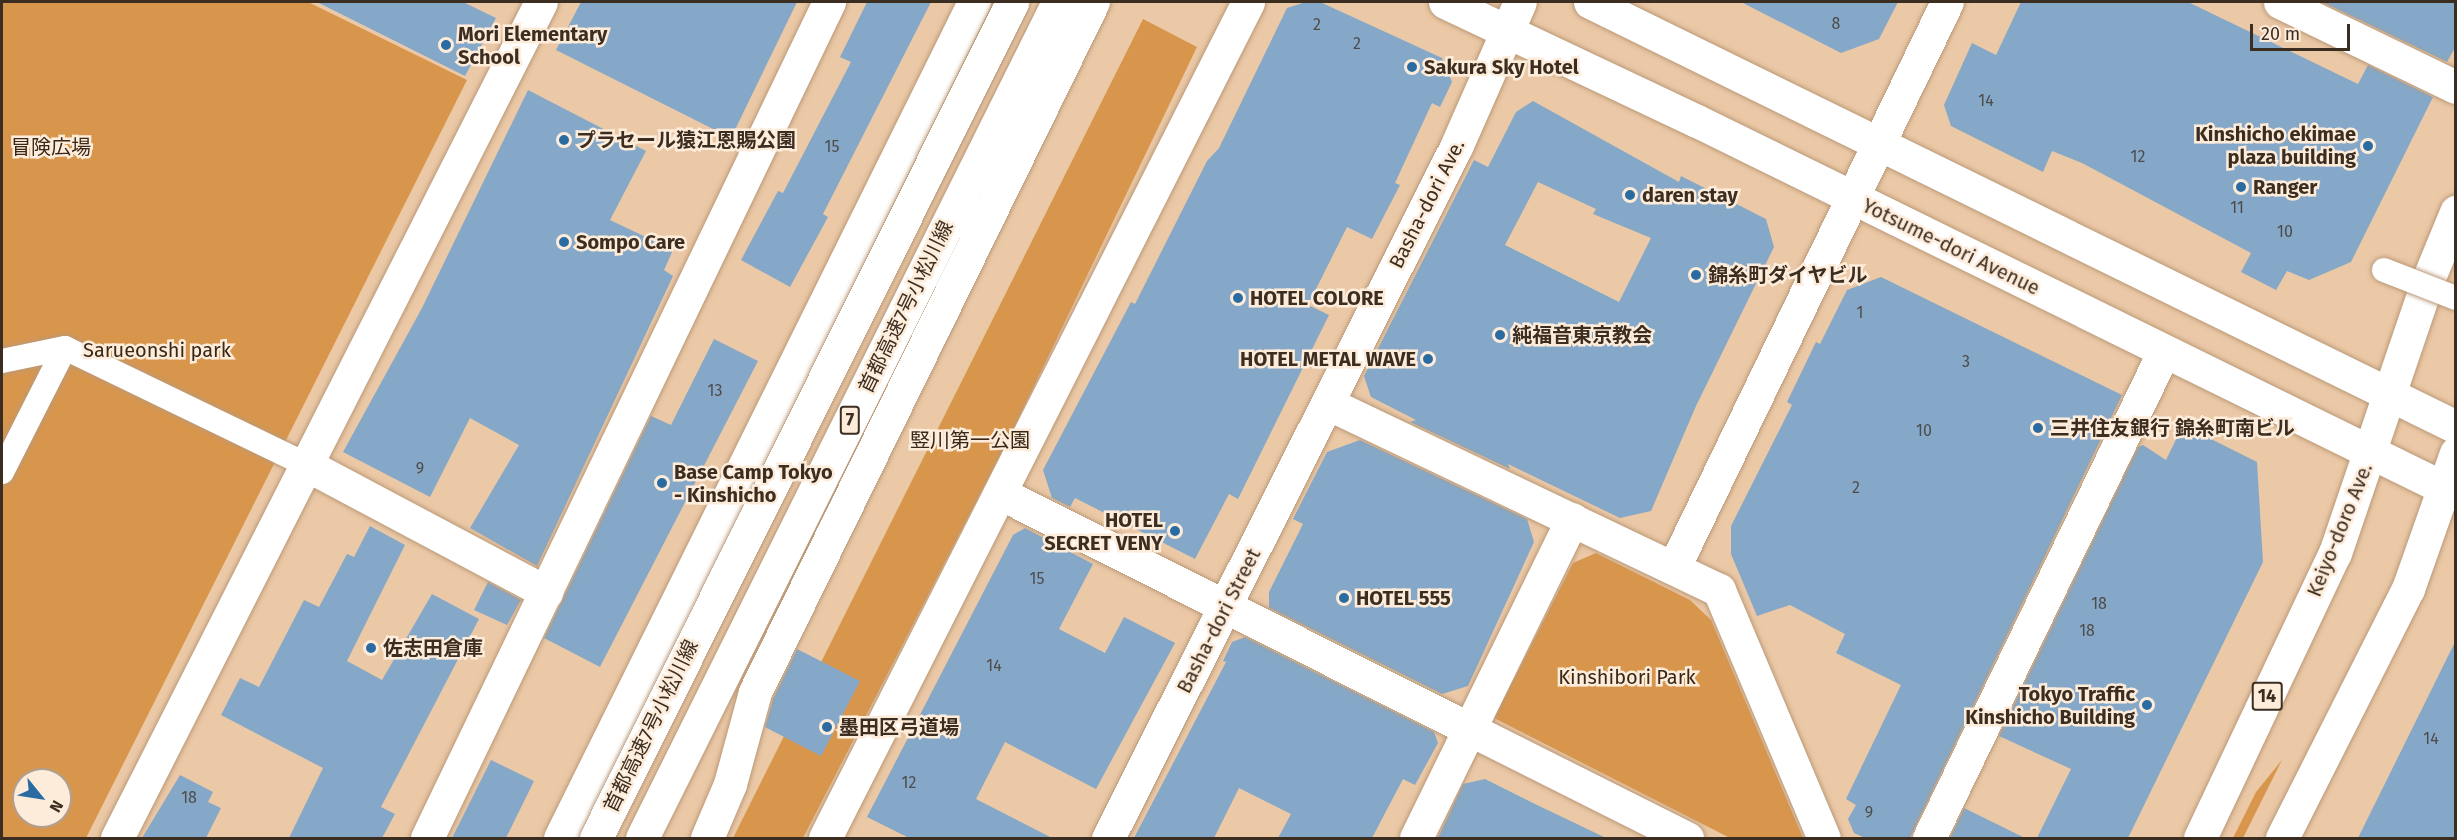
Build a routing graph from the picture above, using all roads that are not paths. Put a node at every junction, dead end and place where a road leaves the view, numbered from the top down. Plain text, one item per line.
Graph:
1 (541, 2) edge
2 (829, 2) edge
3 (974, 2) edge
4 (1012, 2) edge
5 (1022, 2) edge
6 (1058, 2) edge
7 (1093, 2) edge
8 (1248, 2) edge
9 (1445, 2) edge
10 (1590, 2) edge
11 (1947, 2) edge
12 (2280, 2) edge
13 (1513, 16) edge
14 (2456, 87) edge
15 (1879, 143) junction
16 (1852, 198) junction
17 (2456, 212) edge
18 (2456, 240) edge
19 (843, 264) junction
20 (2384, 270) dead end
21 (2428, 280) junction
22 (2456, 298) edge
23 (65, 348) junction
24 (2164, 351) junction
25 (2, 361) edge
26 (2390, 394) junction
27 (1329, 404) junction
28 (2456, 427) edge
29 (2456, 453) edge
30 (2371, 454) junction
31 (307, 465) junction
32 (2, 472) edge
33 (2450, 492) edge
34 (1000, 493) junction
35 (1572, 519) junction
36 (1674, 567) junction
37 (546, 592) junction
38 (1226, 606) junction
39 (1469, 729) junction
40 (1668, 834) edge
41 (117, 838) edge
42 (427, 838) edge
43 (560, 838) edge
44 (596, 838) edge
45 (642, 838) edge
46 (707, 838) edge
47 (825, 838) edge
48 (1108, 838) edge
49 (1416, 838) edge
50 (1824, 838) edge
51 (1929, 838) edge
52 (2200, 838) edge
53 (2282, 838) edge

1 - 31 main road
2 - 37 main road
3 - 19 main road
4 - 44 main road, 首都高速7号小松川線 / 7, bridge
5 - 19 main road
6 - 45 main road, 首都高速7号小松川線 / 7
7 - 46 main road
8 - 34 main road
9 - 13 main road, Yotsume-dori Avenue
10 - 15 main road
11 - 15 main road
12 - 14 main road
13 - 16 main road, Yotsume-dori Avenue
13 - 27 main road, Basha-dori Ave.
15 - 16 main road
15 - 26 main road
16 - 24 main road, Yotsume-dori Avenue
16 - 36 main road
17 - 21 main road, Keiyo-doro Ave. / 14
18 - 21 main road
19 - 43 main road
20 - 22 street, bridge
21 - 26 main road, Keiyo-doro Ave. / 14
23 - 25 street
23 - 31 street
23 - 32 street
24 - 30 main road, Yotsume-dori Avenue
24 - 51 main road
26 - 28 main road
26 - 30 main road, Keiyo-doro Ave. / 14
27 - 35 main road
27 - 38 main road, Basha-dori Street
29 - 33 main road
30 - 33 main road, Yotsume-dori Avenue
30 - 52 main road, Keiyo-doro Ave. / 14
31 - 37 main road
31 - 41 main road
33 - 53 main road
34 - 38 main road
34 - 47 main road
35 - 36 main road
35 - 39 main road
36 - 50 main road
37 - 42 main road
38 - 39 main road
38 - 48 main road, Basha-dori Street
39 - 40 main road
39 - 49 main road

